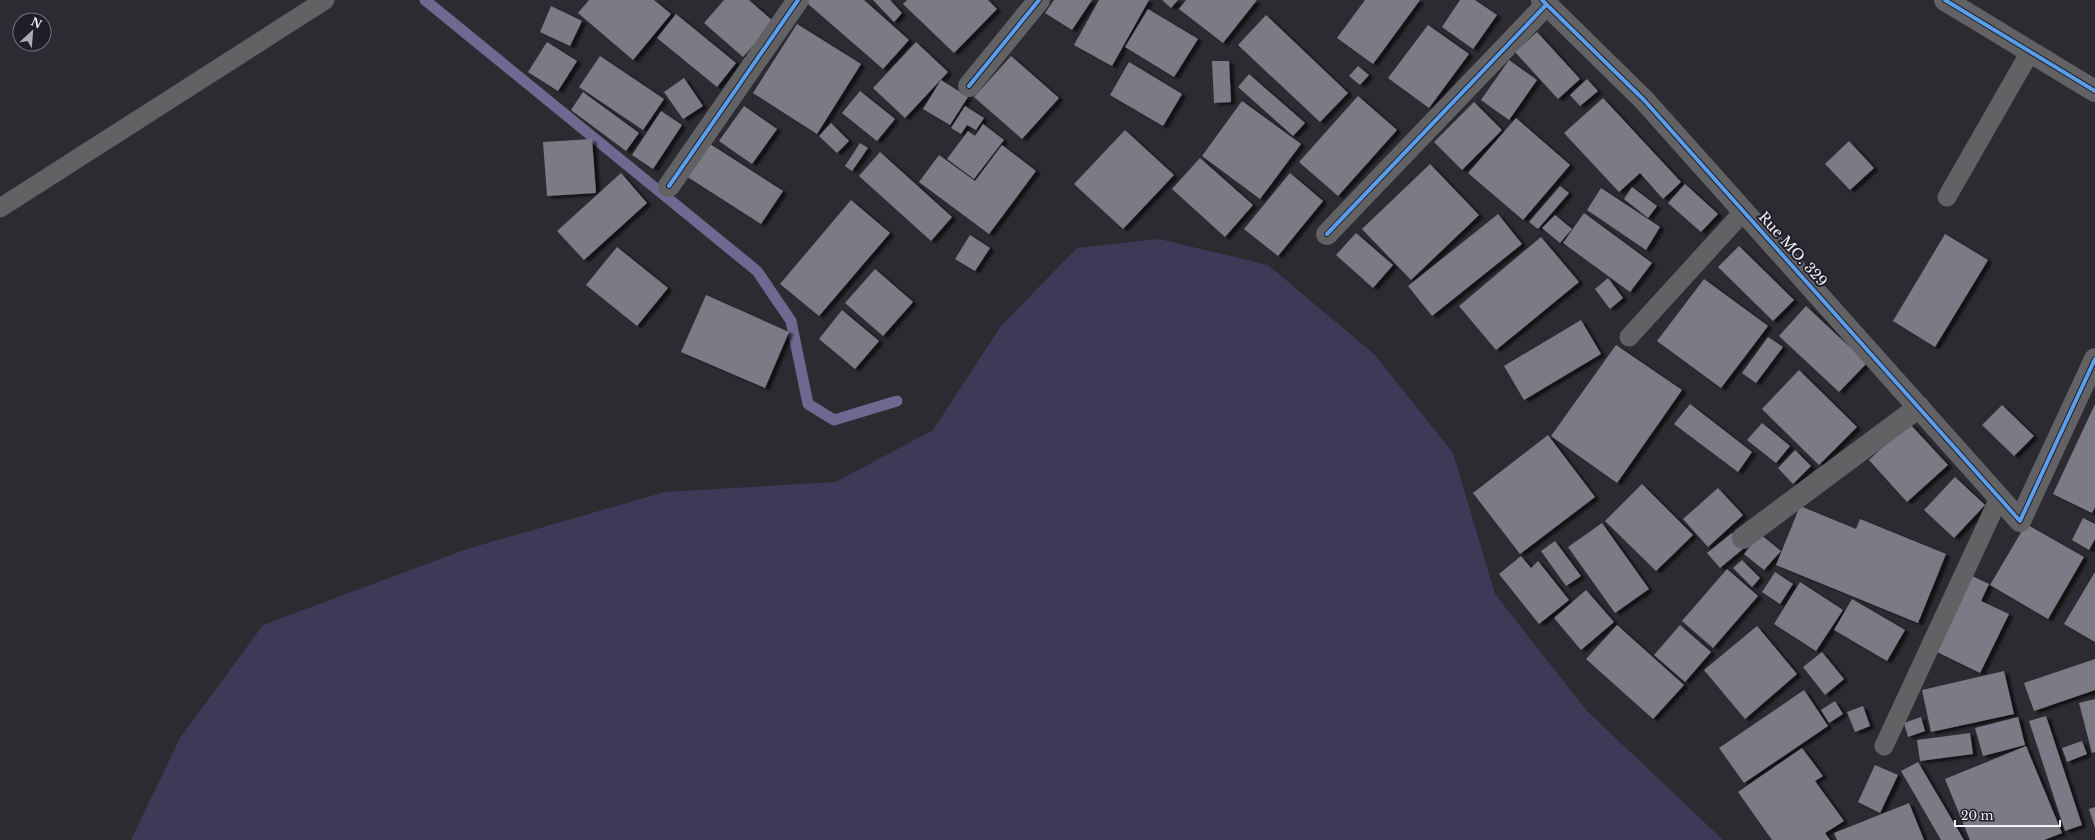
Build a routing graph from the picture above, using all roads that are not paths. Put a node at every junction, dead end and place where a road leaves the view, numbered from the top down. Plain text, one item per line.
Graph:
1 (325, 0) edge
2 (798, 0) edge
3 (1039, 0) edge
4 (1945, 0) edge
5 (1544, 2) edge
6 (2030, 52) junction
7 (969, 86) dead end
8 (2095, 91) edge
9 (669, 186) dead end
10 (1947, 197) dead end
11 (0, 208) edge
12 (1744, 211) junction
13 (1328, 234) dead end
14 (1629, 337) dead end
15 (2095, 359) edge
16 (1919, 408) junction
17 (1999, 498) junction
18 (1744, 538) dead end
19 (1884, 746) dead end

1 - 11 lane
2 - 9 street
3 - 7 street
4 - 6 street
5 - 12 street, Rue MO. 329
5 - 13 street
6 - 8 street
6 - 10 lane
12 - 14 lane
12 - 16 street, Rue MO. 329
15 - 17 street, Rue MO. 329
16 - 17 street, Rue MO. 329
16 - 18 street
17 - 19 lane

